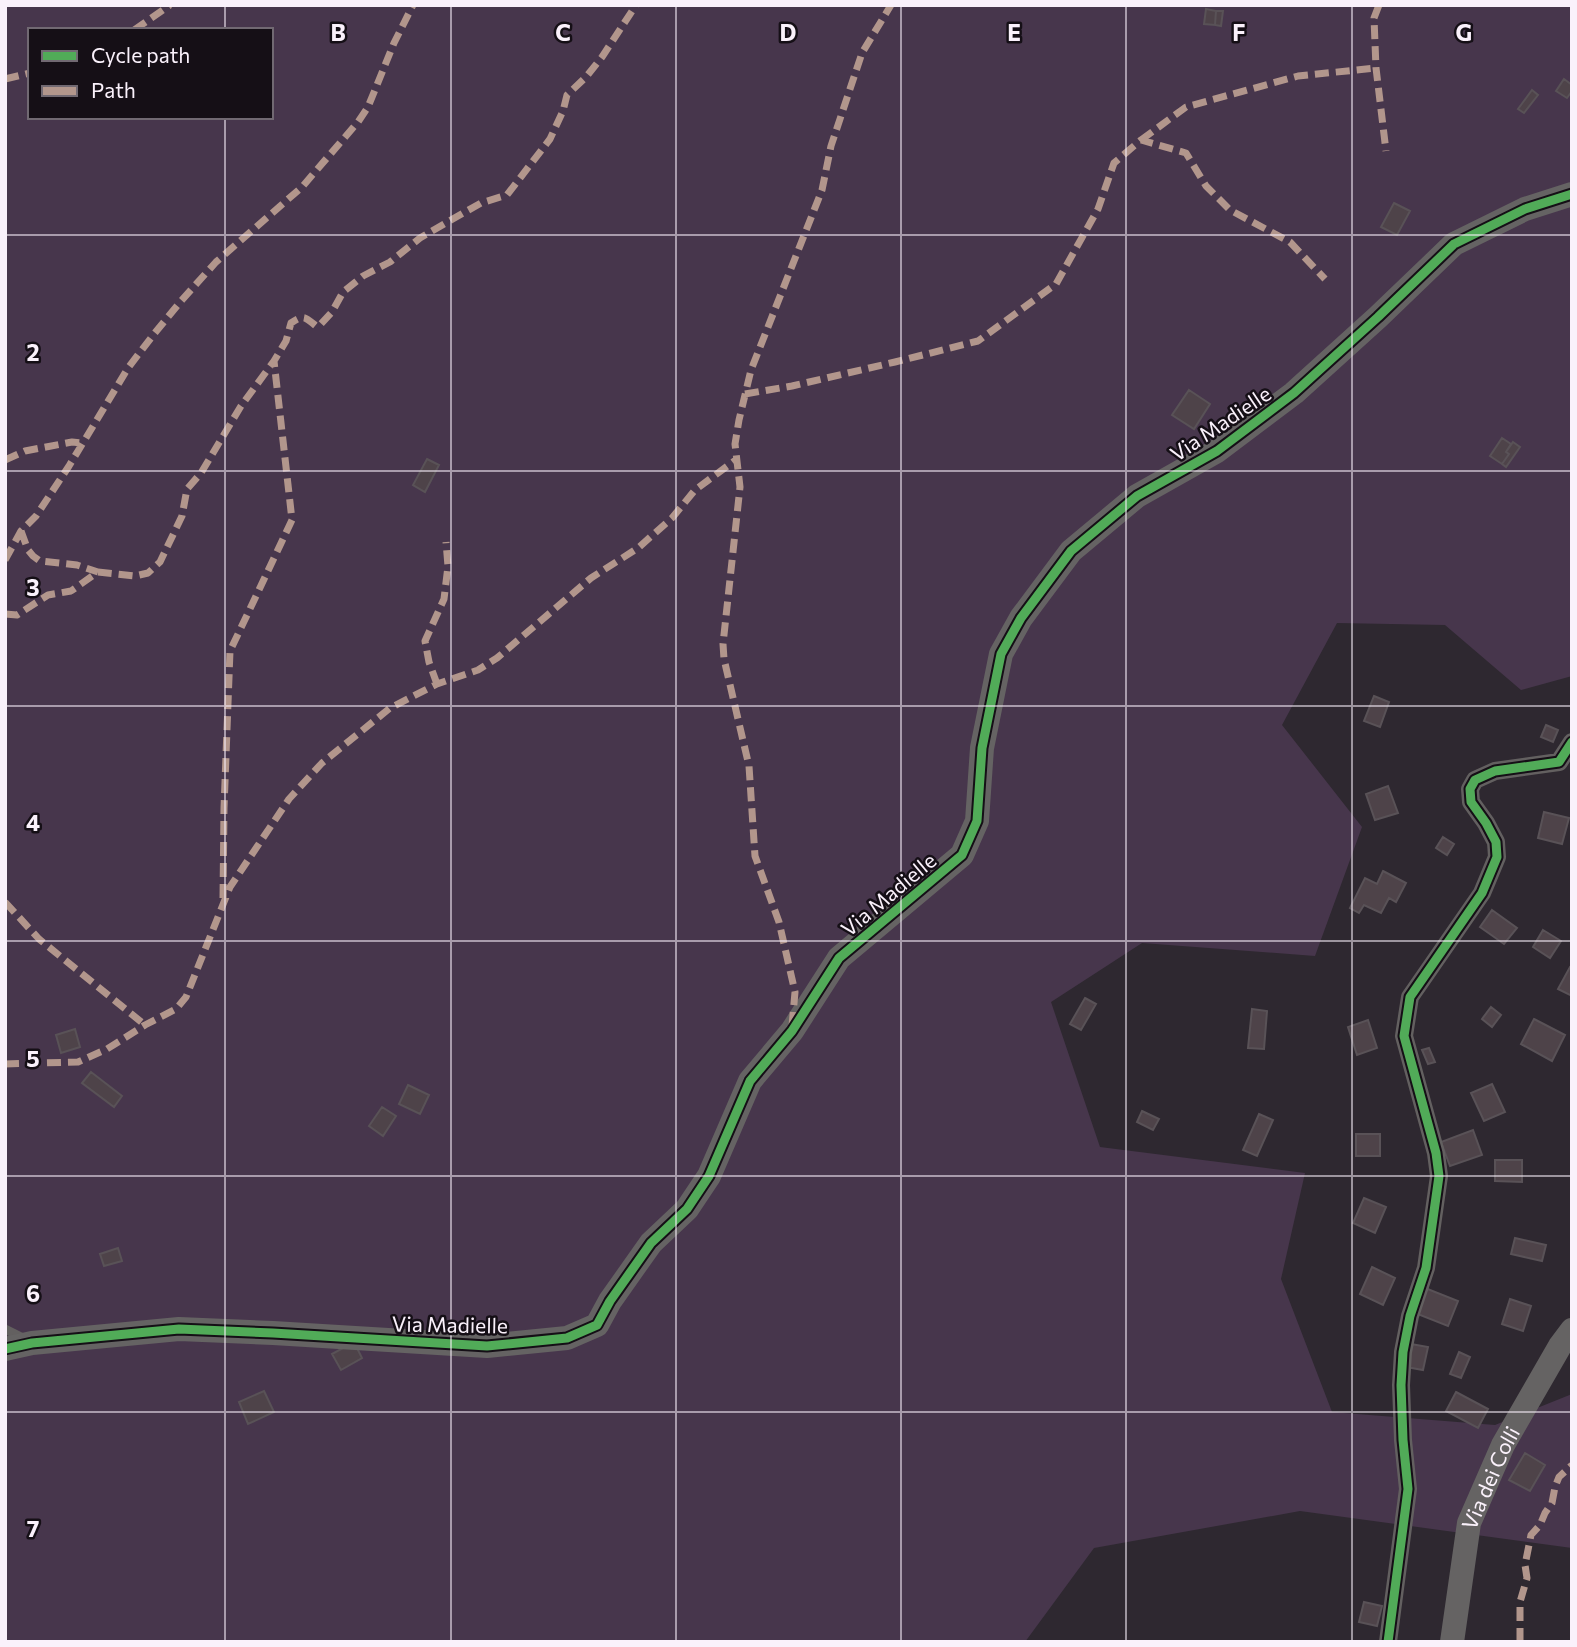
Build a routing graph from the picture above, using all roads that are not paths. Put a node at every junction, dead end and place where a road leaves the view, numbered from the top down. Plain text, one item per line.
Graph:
1 (1572, 194) edge
2 (1572, 742) edge
3 (5, 1329) edge
4 (1572, 1330) edge
5 (32, 1343) junction
6 (5, 1349) edge
7 (1388, 1642) edge
8 (1452, 1642) edge

1 - 5 street, Via Madielle
2 - 7 street
3 - 5 lane
4 - 8 street, Via dei Colli
5 - 6 street, Via Madielle

